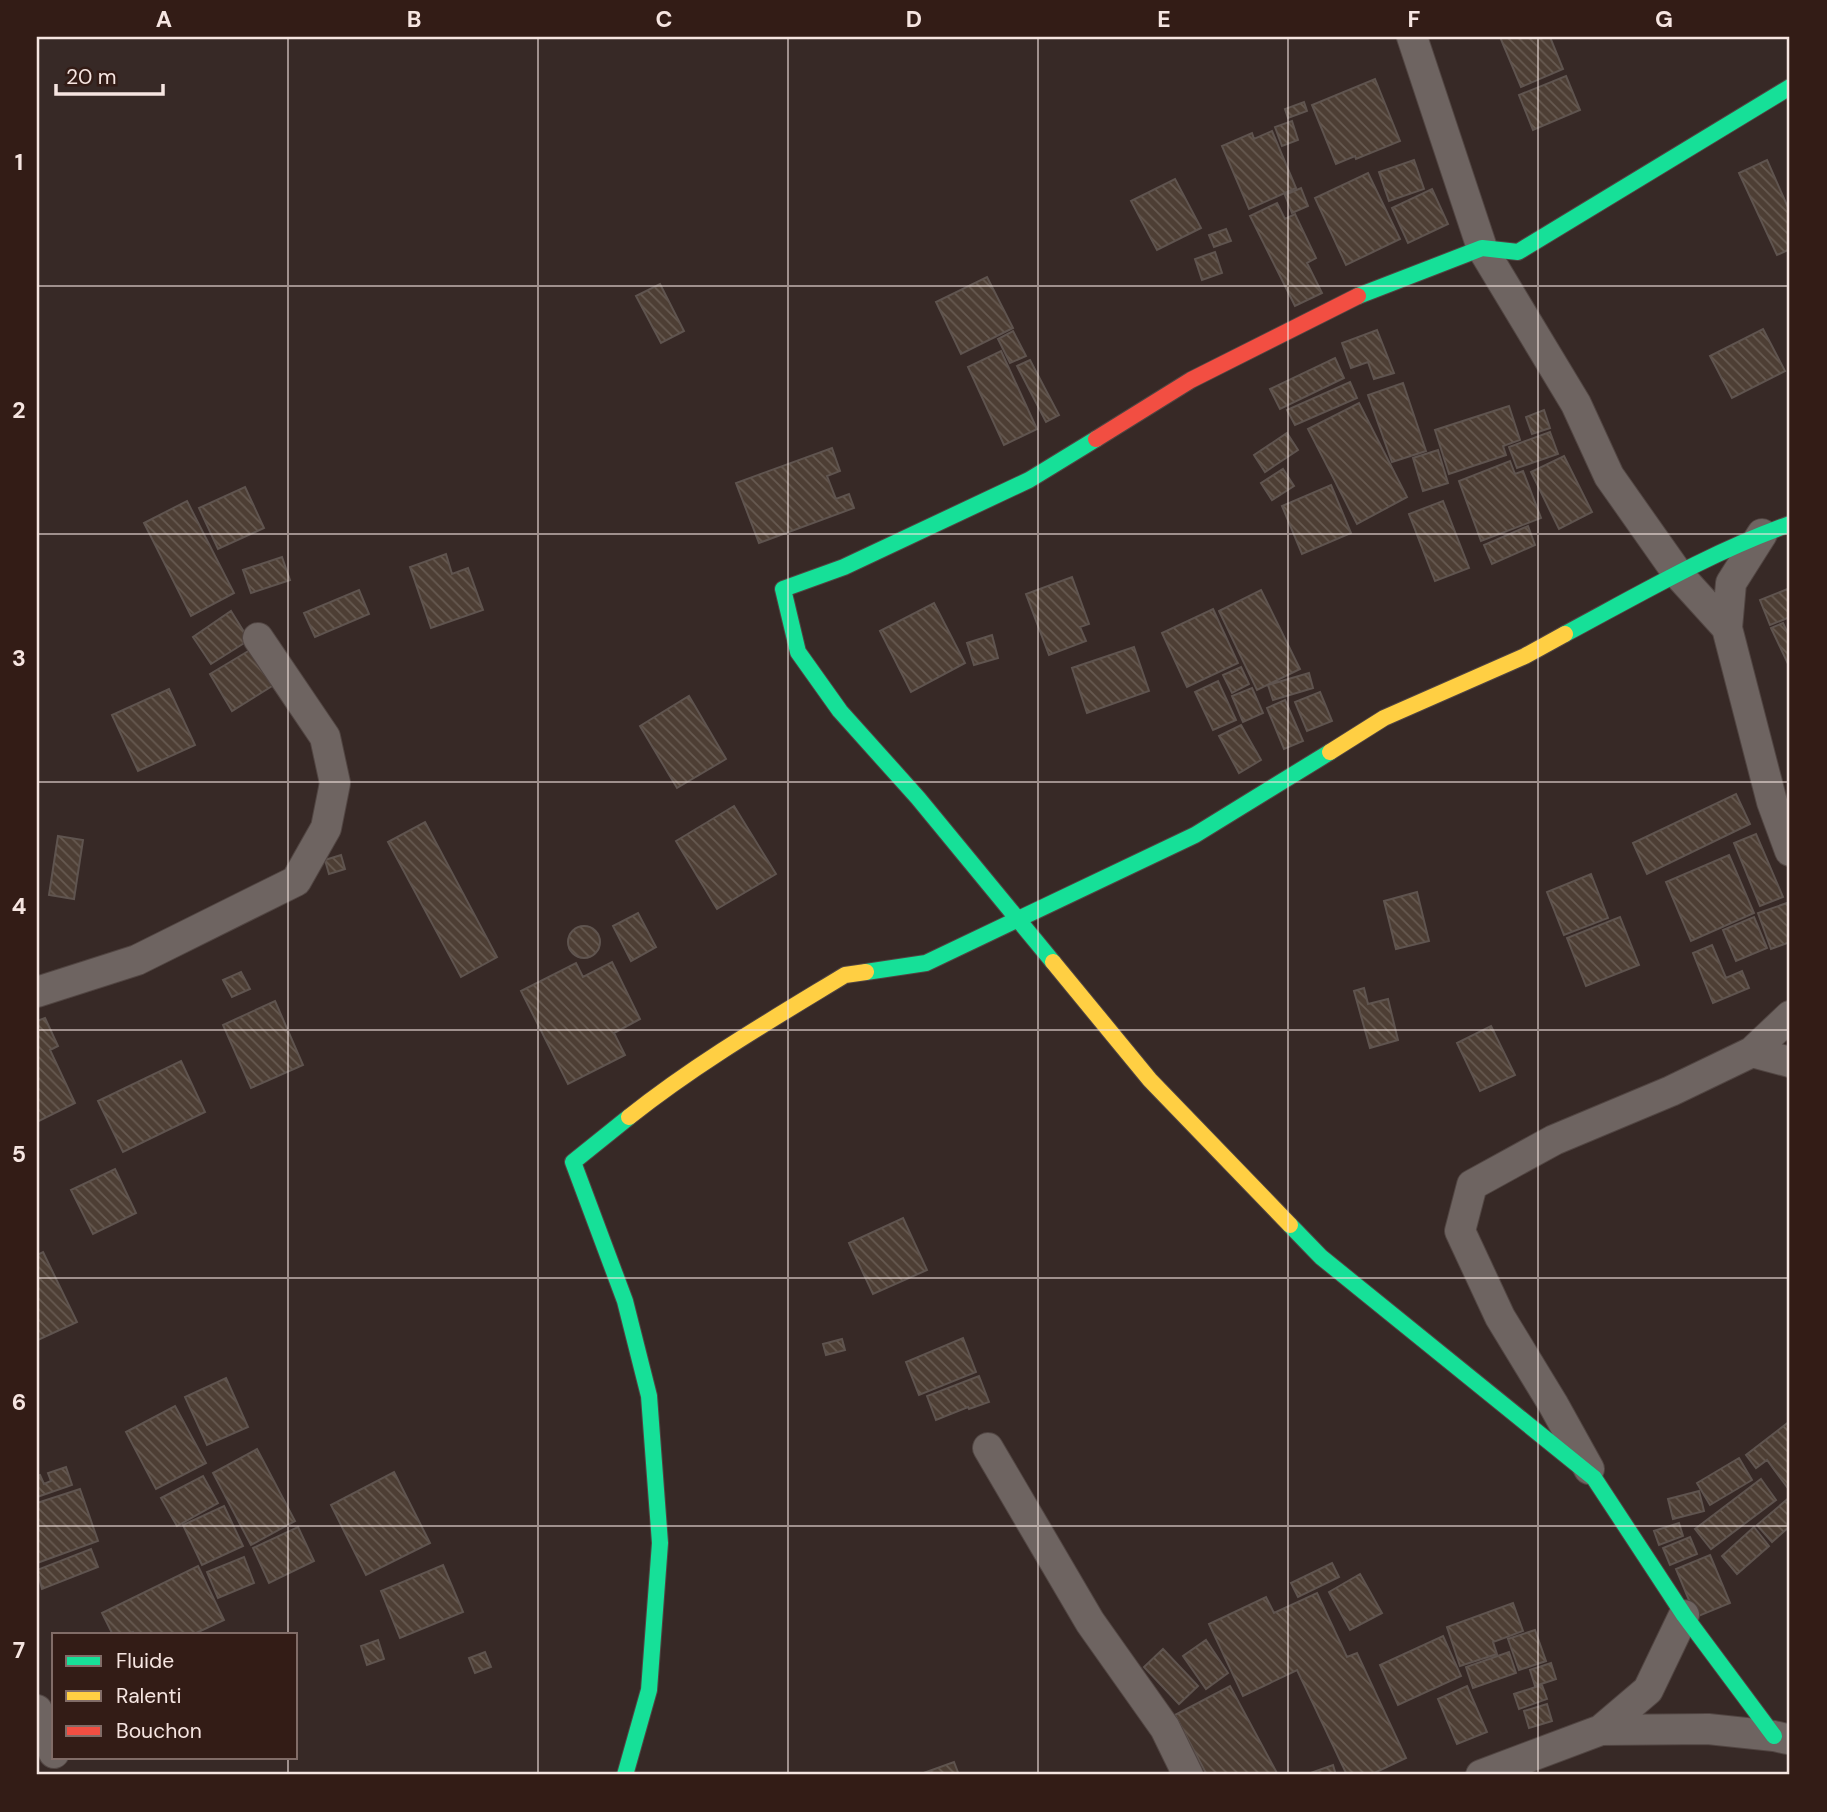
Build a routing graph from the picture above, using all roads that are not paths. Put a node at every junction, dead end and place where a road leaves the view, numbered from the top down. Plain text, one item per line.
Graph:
1 (1412, 37) edge
2 (1790, 87) edge
3 (1482, 248) junction
4 (1790, 524) edge
5 (1762, 534) junction
6 (1678, 574) junction
7 (1727, 628) junction
8 (258, 638) dead end
9 (1790, 851) edge
10 (1015, 919) junction
11 (37, 992) edge
12 (1790, 1016) edge
13 (1752, 1052) junction
14 (1790, 1062) edge
15 (988, 1448) dead end
16 (1594, 1478) junction
17 (1684, 1615) junction
18 (37, 1710) edge
19 (1601, 1730) junction
20 (1782, 1738) edge
21 (52, 1748) edge
22 (56, 1759) edge
23 (64, 1775) edge
24 (625, 1775) edge
25 (1188, 1775) edge
26 (1481, 1775) edge

1 - 3 street
2 - 3 street
3 - 6 street
3 - 10 street
4 - 5 street
5 - 6 street
5 - 7 street
6 - 7 street
6 - 10 street
7 - 9 street
8 - 11 street
10 - 16 street
10 - 24 street
12 - 13 street
13 - 14 street
13 - 16 street
15 - 25 street
16 - 17 street
17 - 19 street
17 - 20 street
18 - 21 street
19 - 20 street
19 - 26 street
22 - 23 street

